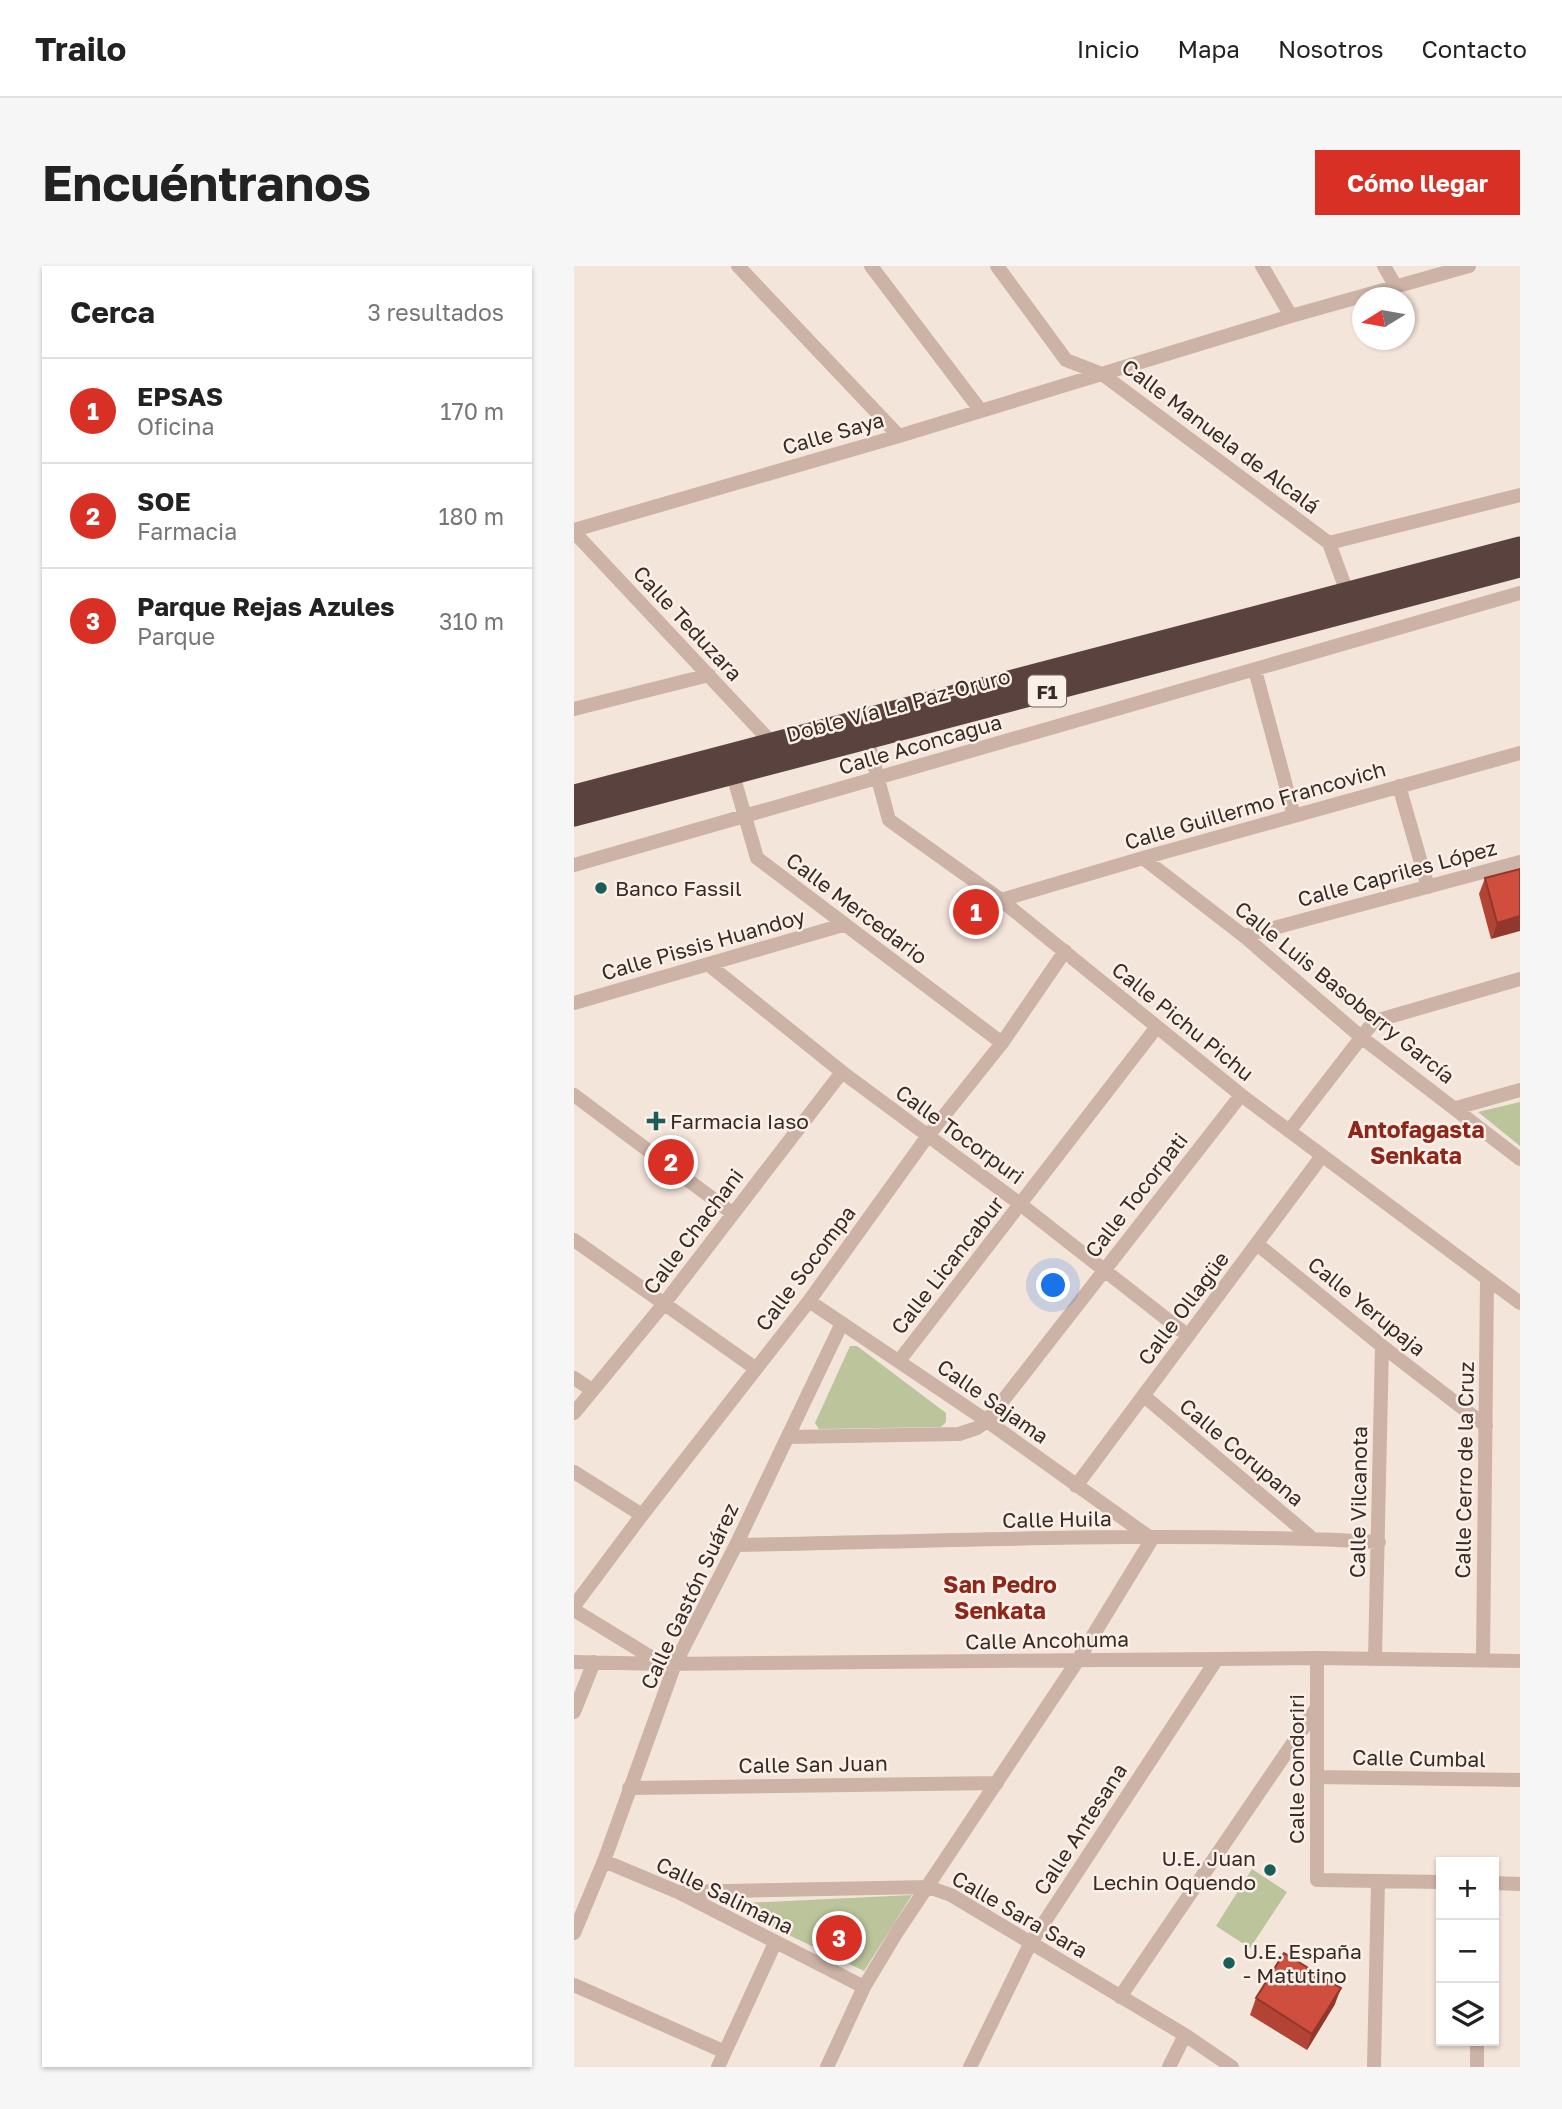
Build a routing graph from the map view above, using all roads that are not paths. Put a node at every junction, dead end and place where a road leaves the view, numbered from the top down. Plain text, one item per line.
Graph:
1 (738, 266) edge
2 (871, 266) edge
3 (998, 266) edge
4 (1262, 266) edge
5 (1384, 266) edge
6 (1469, 266) edge
7 (1396, 287) joint
8 (1352, 299) edge
9 (1291, 316) junction
10 (1102, 374) junction
11 (981, 411) junction
12 (899, 436) junction
13 (1520, 495) edge
14 (574, 531) edge
15 (1329, 543) junction
16 (1520, 547) edge
17 (1520, 567) edge
18 (1347, 592) junction
19 (1520, 593) edge
20 (1255, 670) junction
21 (709, 675) junction
22 (574, 709) edge
23 (867, 738) junction
24 (772, 743) junction
25 (1520, 753) edge
26 (733, 775) junction
27 (878, 778) junction
28 (1399, 786) junction
29 (574, 795) edge
30 (574, 816) edge
31 (1294, 816) junction
32 (744, 817) junction
33 (1143, 858) junction
34 (1520, 862) edge
35 (574, 865) edge
36 (1428, 887) junction
37 (1001, 900) junction
38 (843, 925) junction
39 (1244, 936) junction
40 (1065, 951) junction
41 (709, 965) junction
42 (1520, 979) edge
43 (574, 1003) edge
44 (1156, 1027) junction
45 (1362, 1037) junction
46 (1002, 1043) junction
47 (842, 1072) junction
48 (1520, 1090) edge
49 (574, 1095) edge
50 (1241, 1095) junction
51 (1456, 1108) junction
52 (1289, 1131) junction
53 (928, 1137) junction
54 (1322, 1156) junction
55 (1520, 1159) edge
56 (1020, 1204) junction
57 (732, 1213) junction
58 (574, 1240) edge
59 (1257, 1244) junction
60 (1104, 1271) junction
61 (1487, 1280) junction
62 (809, 1301) junction
63 (1520, 1303) edge
64 (663, 1305) junction
65 (842, 1323) junction
66 (1187, 1335) junction
67 (1382, 1346) junction
68 (899, 1361) junction
69 (755, 1368) junction
70 (574, 1378) edge
71 (592, 1390) junction
72 (1144, 1396) junction
73 (574, 1413) edge
74 (986, 1421) junction
75 (1486, 1426) junction
76 (788, 1437) junction
77 (574, 1472) edge
78 (1076, 1486) junction
79 (642, 1515) junction
80 (1152, 1539) junction
81 (1313, 1539) junction
82 (1379, 1542) junction
83 (736, 1545) junction
84 (574, 1608) edge
85 (1317, 1658) junction
86 (1375, 1658) junction
87 (1217, 1659) junction
88 (1078, 1660) junction
89 (1483, 1660) junction
90 (1520, 1661) edge
91 (574, 1662) edge
92 (594, 1662) junction
93 (669, 1664) junction
94 (1316, 1709) junction
95 (574, 1712) edge
96 (1317, 1777) junction
97 (1520, 1780) edge
98 (996, 1783) junction
99 (629, 1788) junction
100 (604, 1861) junction
101 (1378, 1882) junction
102 (1436, 1882) edge
103 (1499, 1883) edge
104 (1520, 1884) edge
105 (928, 1886) junction
106 (678, 1892) junction
107 (574, 1933) edge
108 (775, 1943) junction
109 (1030, 1944) junction
110 (574, 1984) edge
111 (864, 1987) junction
112 (1120, 1997) junction
113 (1185, 2035) junction
114 (1477, 2046) edge
115 (725, 2052) junction
116 (974, 2065) edge
117 (718, 2067) edge
118 (827, 2067) edge
119 (1169, 2067) edge
120 (1233, 2067) edge
121 (1374, 2067) edge
122 (1477, 2067) edge

1 - 12 street
2 - 11 street
3 - 10 street, Calle Manuela de Alcalá
4 - 9 street
5 - 7 street
6 - 7 street, Calle Saya
8 - 9 street, Calle Saya
9 - 10 street, Calle Saya
10 - 11 street, Calle Saya
10 - 15 street, Calle Manuela de Alcalá
11 - 12 street, Calle Saya
12 - 14 street, Calle Saya
13 - 15 street
14 - 21 street, Calle Teduzara
15 - 18 street, Calle Manuela de Alcalá
16 - 18 highway, Doble Vía La Paz-Oruro / F1
17 - 23 highway, Doble Vía La Paz-Oruro / F1
18 - 24 highway, Doble Vía La Paz-Oruro / F1
19 - 20 street, Calle Aconcagua
20 - 27 street, Calle Aconcagua
20 - 31 street
21 - 22 street
21 - 24 street, Calle Teduzara
23 - 26 highway, Doble Vía La Paz-Oruro / F1
23 - 27 street, Calle Pichu Pichu
24 - 29 highway, Doble Vía La Paz-Oruro / F1
25 - 28 street, Calle Guillermo Francovich
26 - 30 highway, Doble Vía La Paz-Oruro / F1
26 - 32 street, Calle Mercedario
27 - 32 street, Calle Aconcagua
27 - 37 street, Calle Pichu Pichu
28 - 31 street, Calle Guillermo Francovich
28 - 36 street
31 - 33 street, Calle Guillermo Francovich
32 - 35 street, Calle Aconcagua
32 - 38 street, Calle Mercedario
33 - 37 street, Calle Guillermo Francovich
33 - 39 street, Calle Luis Basoberry García
34 - 36 street, Calle Capriles López
36 - 39 street, Calle Capriles López
37 - 40 street, Calle Pichu Pichu
38 - 41 street, Calle Pissis Huandoy
38 - 46 street, Calle Mercedario
39 - 45 street, Calle Luis Basoberry García
40 - 44 street, Calle Pichu Pichu
40 - 46 street, Calle Socompa
41 - 43 street, Calle Pissis Huandoy
41 - 47 street, Calle Tocorpuri
42 - 45 street
44 - 50 street, Calle Pichu Pichu
44 - 56 street, Calle Licancabur
45 - 51 street, Calle Luis Basoberry García
45 - 52 street
46 - 53 street, Calle Socompa
47 - 53 street, Calle Tocorpuri
47 - 57 street, Calle Chachani
48 - 51 street
49 - 57 street
50 - 52 street, Calle Pichu Pichu
50 - 60 street, Calle Tocorpati
51 - 55 street, Calle Luis Basoberry García
52 - 54 street, Calle Pichu Pichu
53 - 56 street, Calle Tocorpuri
53 - 62 street, Calle Socompa
54 - 59 street, Calle Ollagüe
54 - 61 street, Calle Pichu Pichu
56 - 60 street, Calle Tocorpuri
56 - 68 street, Calle Licancabur
57 - 64 street, Calle Chachani
58 - 64 street
59 - 66 street, Calle Ollagüe
59 - 67 street, Calle Yerupaja
60 - 66 street, Calle Tocorpuri
60 - 74 street, Calle Tocorpati
61 - 63 street, Calle Pichu Pichu
61 - 75 street, Calle Cerro de la Cruz
62 - 65 street, Calle Sajama
62 - 69 street, Calle Socompa
64 - 69 street
64 - 71 street, Calle Chachani
65 - 68 street, Calle Sajama
65 - 76 street, Calle Gastón Suárez
66 - 72 street, Calle Ollagüe
67 - 75 street, Calle Yerupaja
67 - 82 street, Calle Vilcanota
68 - 74 street, Calle Sajama
69 - 79 street, Calle Socompa
70 - 71 street
71 - 73 street, Calle Chachani
72 - 78 street, Calle Ollagüe
72 - 81 street, Calle Corupana
74 - 76 street
74 - 78 street, Calle Sajama
75 - 89 street, Calle Cerro de la Cruz
76 - 83 street, Calle Gastón Suárez
77 - 79 street
78 - 80 street, Calle Sajama
79 - 84 street, Calle Socompa
80 - 81 street, Calle Huila
80 - 83 street, Calle Huila
80 - 88 street
81 - 82 street, Calle Huila
82 - 86 street, Calle Vilcanota
83 - 93 street, Calle Gastón Suárez
84 - 93 street
85 - 86 street, Calle Ancohuma
85 - 87 street, Calle Ancohuma
85 - 94 street, Calle Condoriri
86 - 89 street, Calle Ancohuma
87 - 88 street, Calle Ancohuma
87 - 109 street, Calle Antesana
88 - 93 street, Calle Ancohuma
88 - 98 street
89 - 90 street, Calle Ancohuma
91 - 92 street, Calle Ancohuma
92 - 93 street, Calle Ancohuma
92 - 95 street
93 - 99 street, Calle Gastón Suárez
94 - 96 street, Calle Condoriri
94 - 112 street
96 - 97 street, Calle Cumbal
96 - 101 street, Calle Condoriri
98 - 99 street, Calle San Juan
98 - 105 street
99 - 100 street, Calle Gastón Suárez
100 - 106 street, Calle Salimana
100 - 107 street, Calle Gastón Suárez
101 - 102 street
101 - 121 street
103 - 104 street
105 - 106 street, Calle Sara Sara
105 - 109 street, Calle Sara Sara
105 - 111 street
106 - 108 street, Calle Salimana
108 - 111 street, Calle Salimana
108 - 115 street
109 - 112 street, Calle Sara Sara
109 - 116 street, Calle Antesana
110 - 115 street
111 - 118 street
112 - 113 street, Calle Sara Sara
113 - 119 street
113 - 120 street, Calle Sara Sara
114 - 122 street
115 - 117 street

